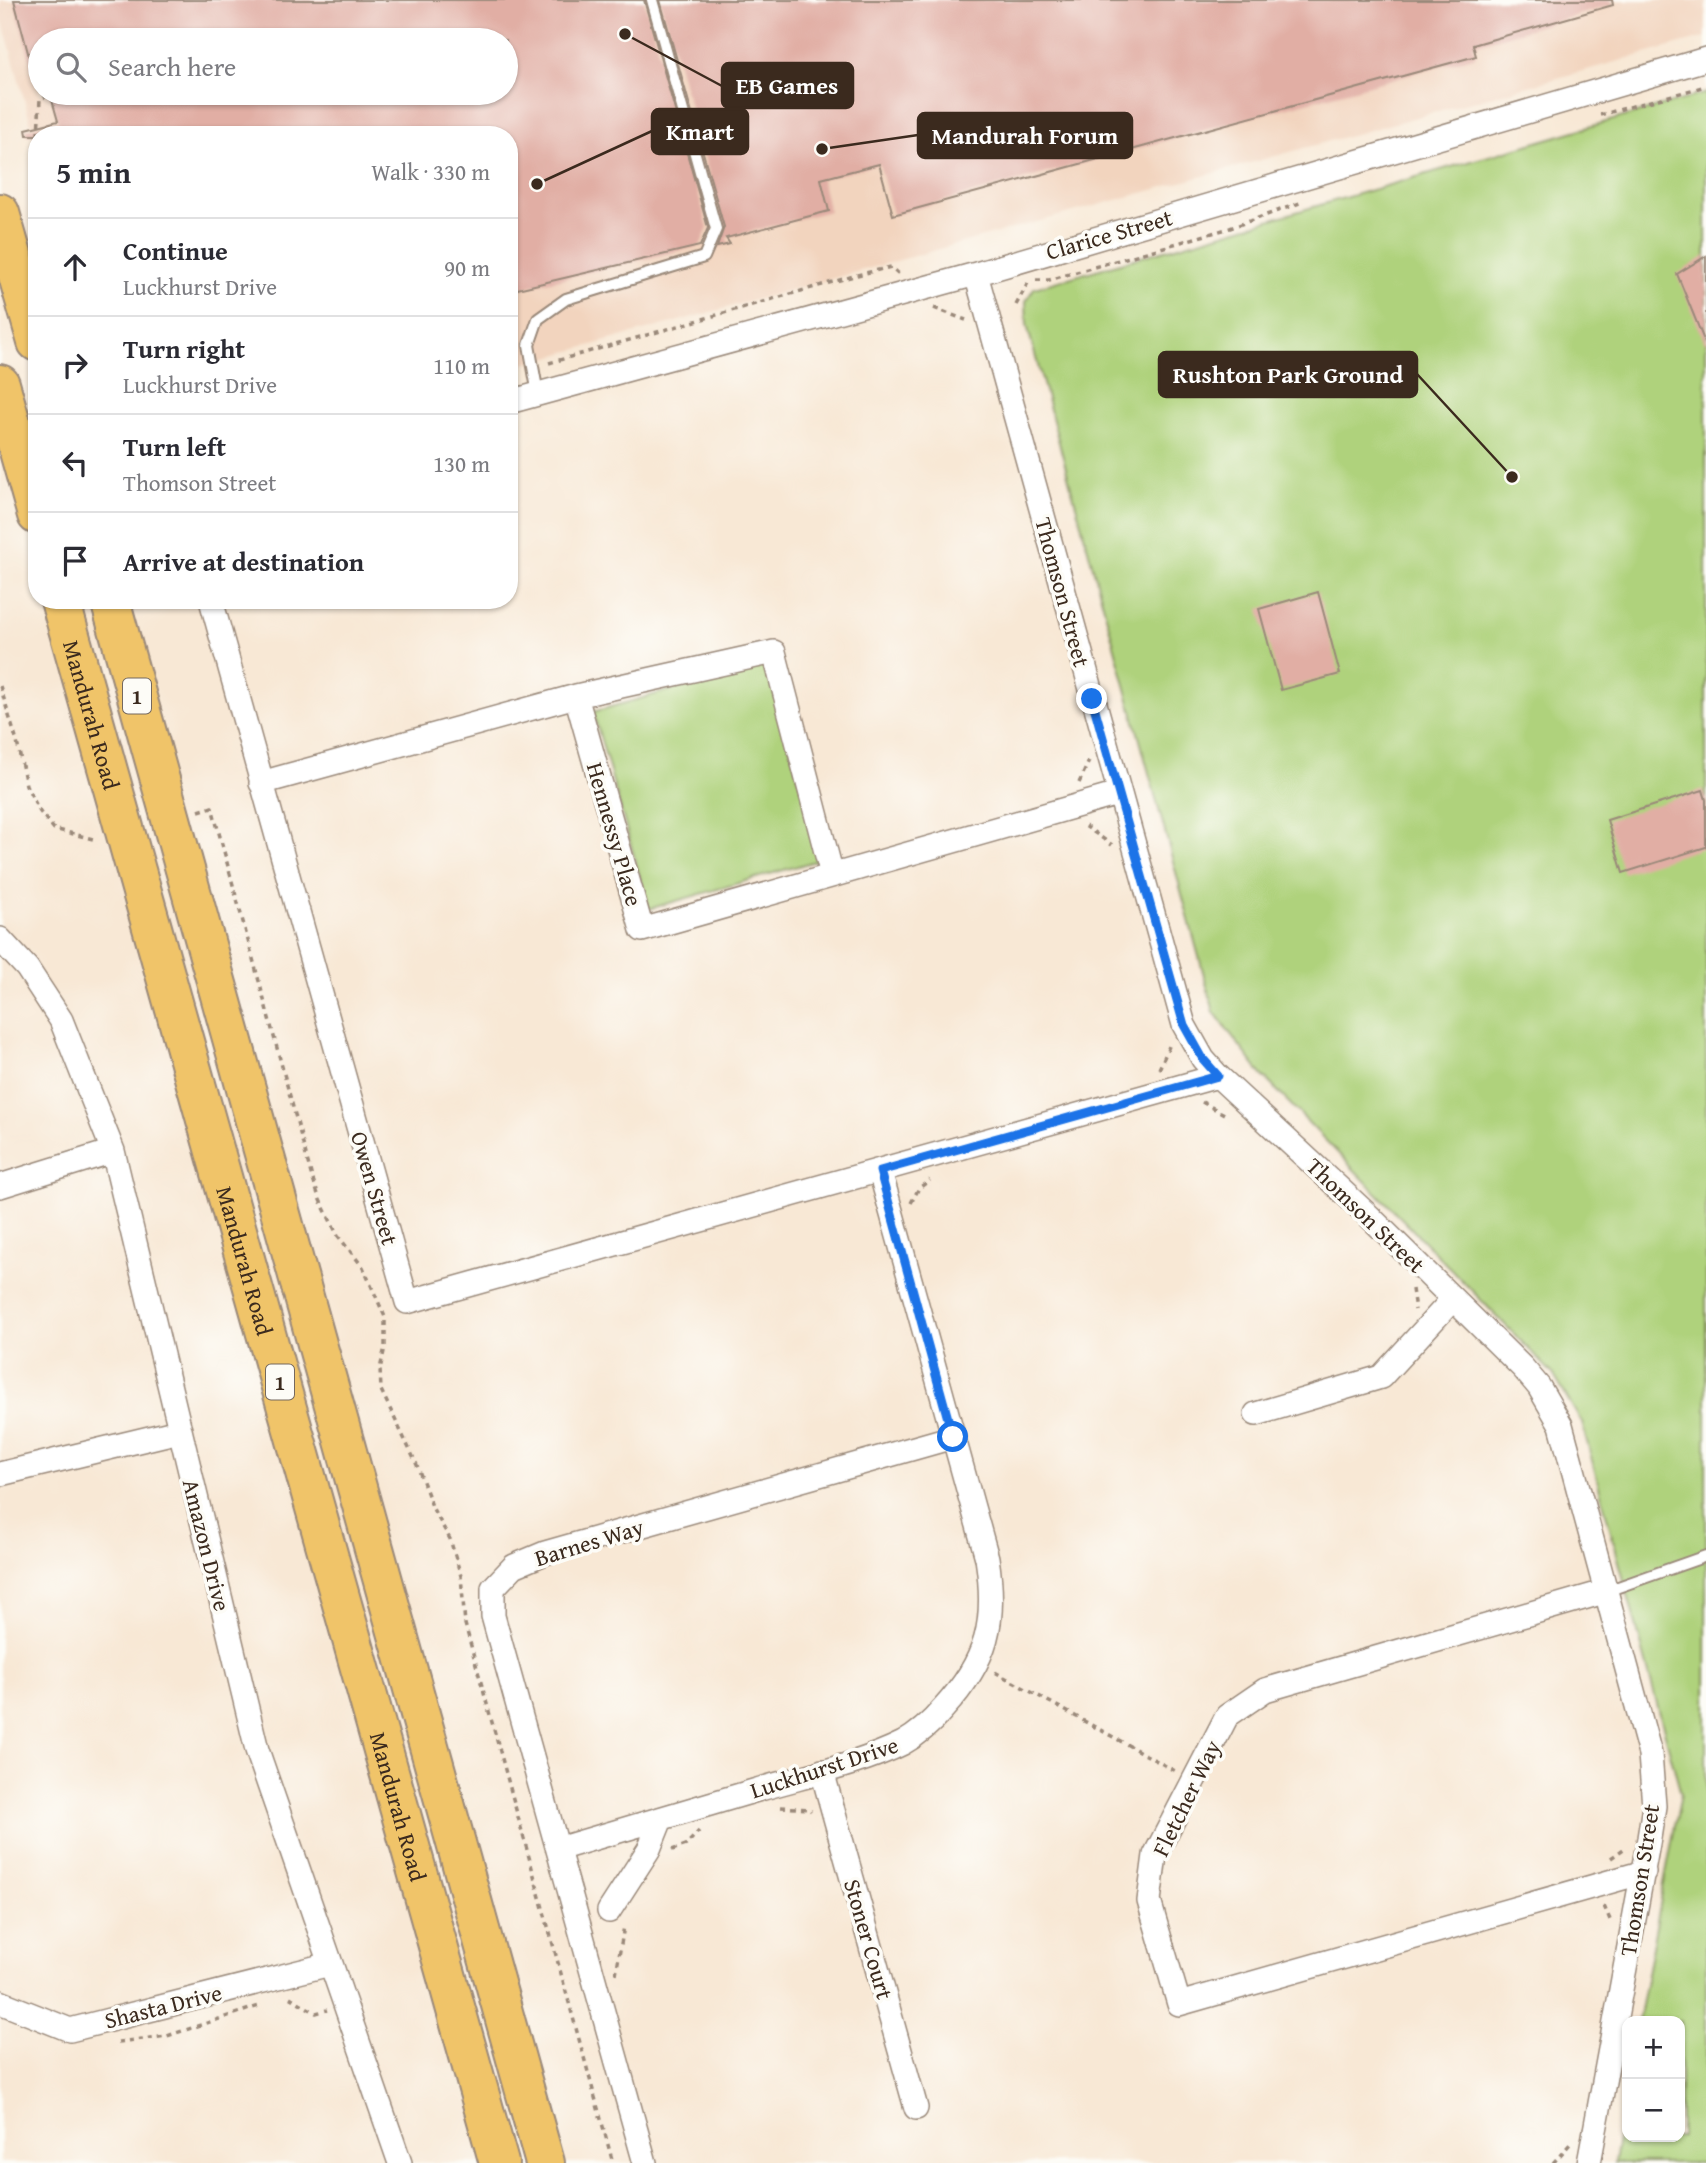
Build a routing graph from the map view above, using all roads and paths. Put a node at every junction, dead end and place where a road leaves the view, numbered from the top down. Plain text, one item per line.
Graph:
1 (652, 0) edge
2 (1706, 59) edge
3 (40, 105) edge
4 (38, 126) edge
5 (0, 213) edge
6 (976, 274) junction
7 (28, 311) edge
8 (0, 384) edge
9 (538, 394) junction
10 (518, 400) edge
11 (28, 483) edge
12 (63, 609) edge
13 (113, 609) edge
14 (213, 609) edge
15 (0, 686) edge
16 (576, 696) junction
17 (261, 783) junction
18 (1118, 794) junction
19 (172, 818) junction
20 (128, 842) junction
21 (832, 875) junction
22 (0, 939) edge
23 (1218, 1076) junction
24 (113, 1150) junction
25 (880, 1171) junction
26 (936, 1176) dead end
27 (0, 1186) edge
28 (910, 1206) dead end
29 (1453, 1299) junction
30 (1256, 1414) dead end
31 (179, 1431) junction
32 (953, 1437) junction
33 (0, 1474) edge
34 (1706, 1556) edge
35 (1604, 1592) junction
36 (978, 1662) junction
37 (822, 1771) junction
38 (1193, 1781) junction
39 (775, 1806) dead end
40 (661, 1819) junction
41 (835, 1820) junction
42 (704, 1825) dead end
43 (1629, 1845) dead end
44 (558, 1849) junction
45 (669, 1851) dead end
46 (1603, 1864) dead end
47 (1643, 1872) junction
48 (617, 1915) joint
49 (330, 1964) junction
50 (0, 2002) edge
51 (602, 2007) junction
52 (572, 2016) junction
53 (916, 2108) dead end
54 (400, 2163) edge
55 (499, 2163) edge
56 (545, 2163) edge
57 (613, 2163) edge
58 (645, 2163) edge
59 (1589, 2163) edge

1 - 9 lane
2 - 6 street, Clarice Street
3 - 4 path
5 - 7 highway
6 - 9 street, Clarice Street
6 - 18 street, Thomson Street
8 - 11 highway
9 - 10 street, Clarice Street
12 - 20 highway, Mandurah Road / 1
13 - 19 highway, Mandurah Road / 1
14 - 17 street, Owen Street
15 - 20 path
16 - 17 street
16 - 21 street
16 - 21 street, Hennessy Place
17 - 25 street, Owen Street
18 - 21 street, Hennessy Place
18 - 23 street, Thomson Street
19 - 52 path
19 - 56 highway, Mandurah Road / 1
20 - 55 highway, Mandurah Road / 1
22 - 24 street, Amazon Drive
23 - 25 street
23 - 29 street, Thomson Street
24 - 27 street
24 - 31 street, Amazon Drive
25 - 32 street, Luckhurst Drive
26 - 28 path
29 - 30 street
29 - 35 street, Thomson Street
31 - 33 street
31 - 49 street, Amazon Drive
32 - 36 street, Luckhurst Drive
32 - 44 street, Barnes Way
34 - 35 lane
35 - 38 street, Fletcher Way
35 - 47 street, Thomson Street
36 - 37 street, Luckhurst Drive
36 - 38 path
37 - 40 street, Luckhurst Drive
37 - 41 street, Stoner Court
38 - 47 street, Fletcher Way
39 - 41 path
40 - 44 street, Luckhurst Drive
40 - 48 street
41 - 53 street, Stoner Court
42 - 45 path
43 - 46 path
44 - 51 street
47 - 59 street, Thomson Street
48 - 51 path
49 - 50 street, Shasta Drive
49 - 54 street, Amazon Drive
51 - 52 path
51 - 58 street
52 - 57 path

